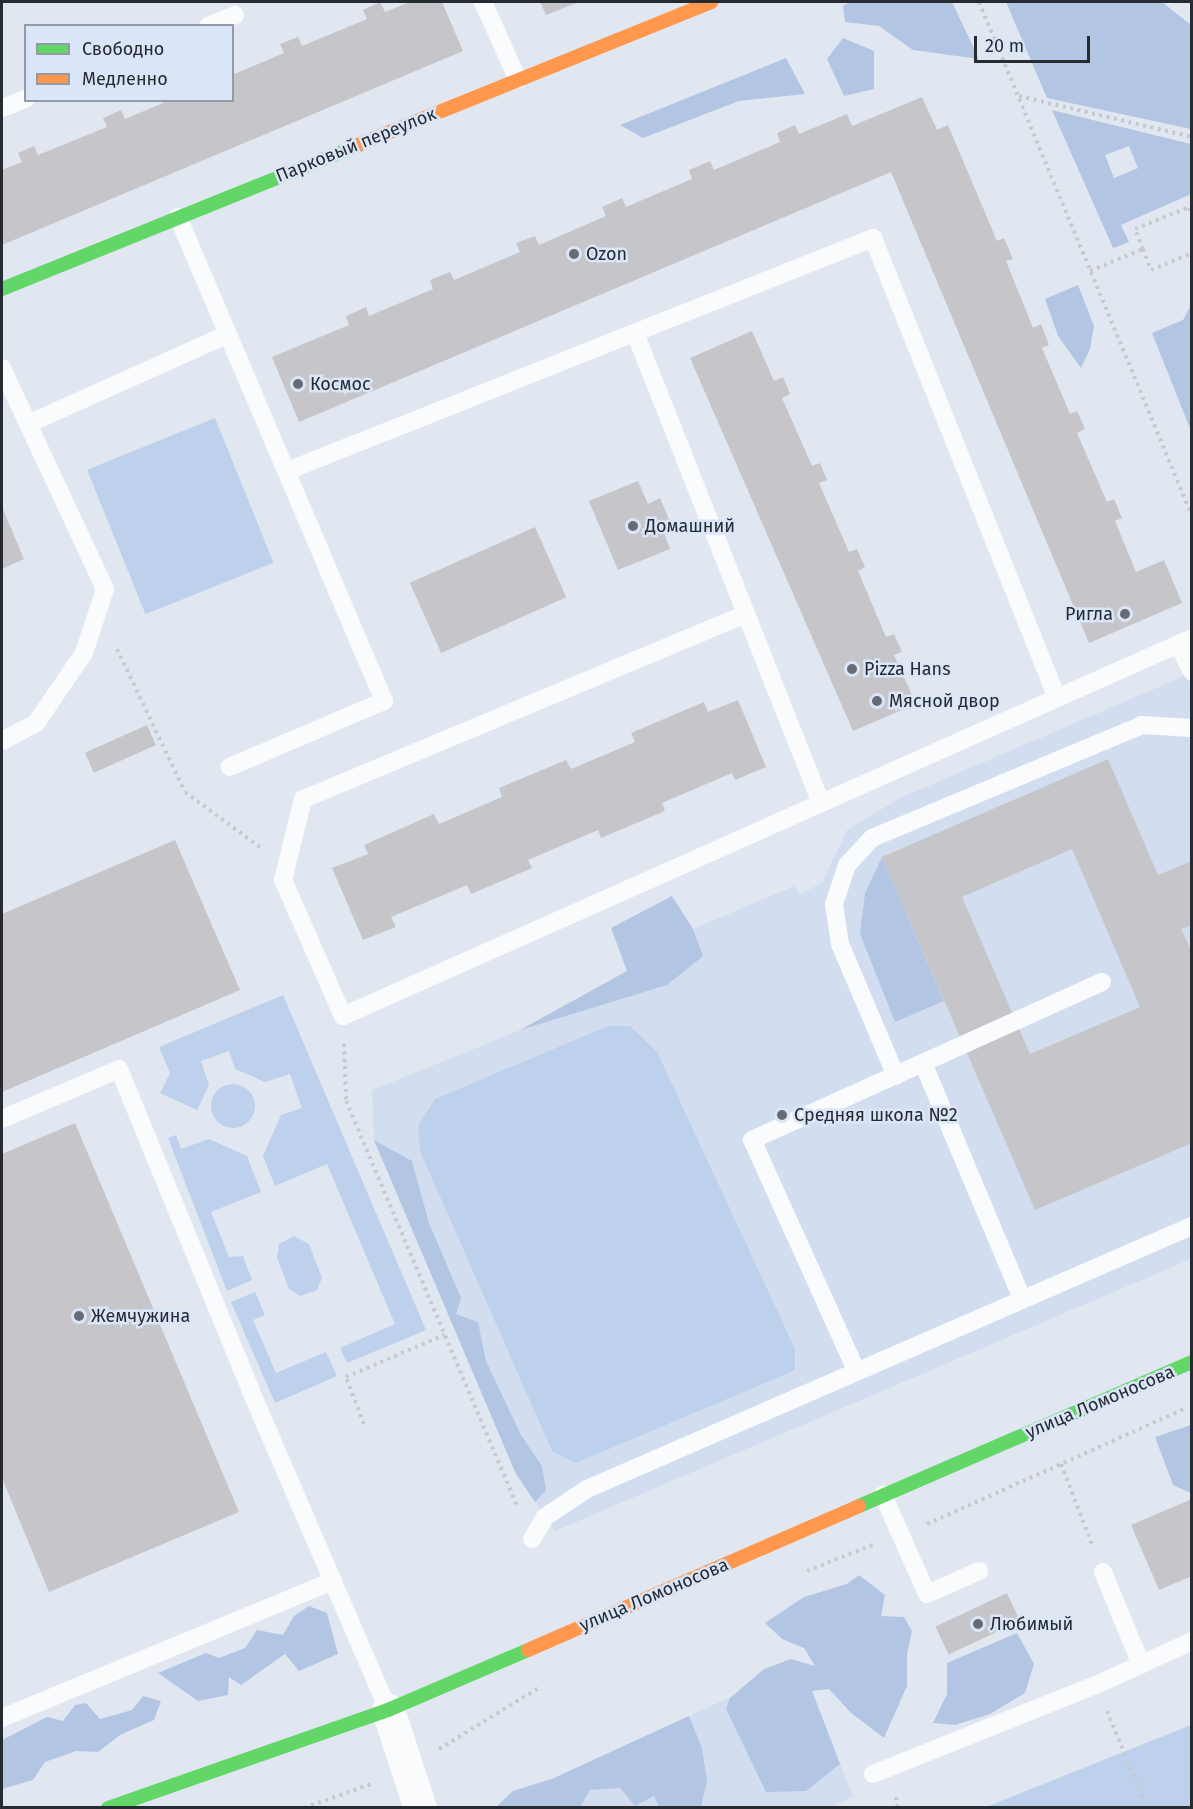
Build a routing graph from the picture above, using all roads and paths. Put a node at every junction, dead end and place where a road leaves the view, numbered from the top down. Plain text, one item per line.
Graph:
1 (483, 2) edge
2 (711, 2) edge
3 (979, 2) edge
4 (668, 9) edge
5 (235, 15) dead end
6 (213, 24) edge
7 (518, 80) junction
8 (1018, 95) junction
9 (24, 100) edge
10 (2, 108) edge
11 (1191, 137) edge
12 (1190, 207) edge
13 (1191, 215) edge
14 (178, 217) junction
15 (1143, 249) junction
16 (1191, 253) edge
17 (1090, 271) junction
18 (2, 289) edge
19 (635, 333) junction
20 (228, 334) junction
21 (2, 368) edge
22 (28, 424) junction
23 (286, 471) junction
24 (1191, 516) edge
25 (99, 611) junction
26 (746, 614) junction
27 (1185, 641) edge
28 (1191, 672) edge
29 (1057, 698) junction
30 (1191, 728) edge
31 (2, 741) edge
32 (229, 767) dead end
33 (821, 803) junction
34 (286, 867) junction
35 (1102, 982) dead end
36 (343, 1016) junction
37 (923, 1063) junction
38 (896, 1076) junction
39 (2, 1119) edge
40 (1191, 1226) edge
41 (1022, 1298) junction
42 (444, 1335) junction
43 (1191, 1362) edge
44 (856, 1370) junction
45 (364, 1424) dead end
46 (1061, 1464) dead end
47 (883, 1495) junction
48 (532, 1539) joint
49 (979, 1570) dead end
50 (1103, 1572) joint
51 (333, 1581) junction
52 (1191, 1641) edge
53 (1141, 1664) junction
54 (1096, 1684) junction
55 (388, 1710) junction
56 (2, 1718) edge
57 (873, 1774) dead end
58 (378, 1782) dead end
59 (108, 1808) edge
60 (304, 1808) edge
61 (420, 1808) edge
62 (1147, 1808) edge

1 - 7 lane
2 - 4 street, Парковый переулок
3 - 8 path
4 - 7 street, Парковый переулок
5 - 6 lane
7 - 14 street, Парковый переулок
8 - 11 path
8 - 17 path
9 - 10 lane
12 - 13 path
12 - 15 path
14 - 18 street, Парковый переулок
14 - 20 lane
15 - 16 path
15 - 17 path
17 - 24 path
19 - 23 lane
19 - 26 lane
19 - 29 lane
20 - 22 lane
20 - 23 lane
21 - 22 lane
22 - 25 lane
23 - 32 lane
25 - 31 lane
25 - 34 path
26 - 33 lane
26 - 34 lane
27 - 28 lane
27 - 29 lane
29 - 33 lane
30 - 38 lane
33 - 36 lane
34 - 36 lane
35 - 37 lane
36 - 42 path
37 - 38 lane
37 - 41 lane
38 - 44 lane
39 - 51 lane
40 - 41 lane
41 - 44 lane
42 - 45 path
42 - 48 path
43 - 47 street, улица Ломоносова
44 - 48 lane
46 - 50 path
47 - 49 lane
47 - 55 street, улица Ломоносова
50 - 53 lane
51 - 55 lane
51 - 56 lane
52 - 53 lane
53 - 54 lane
54 - 57 lane
54 - 62 path
55 - 59 street, улица Ломоносова
55 - 61 street
58 - 60 path

